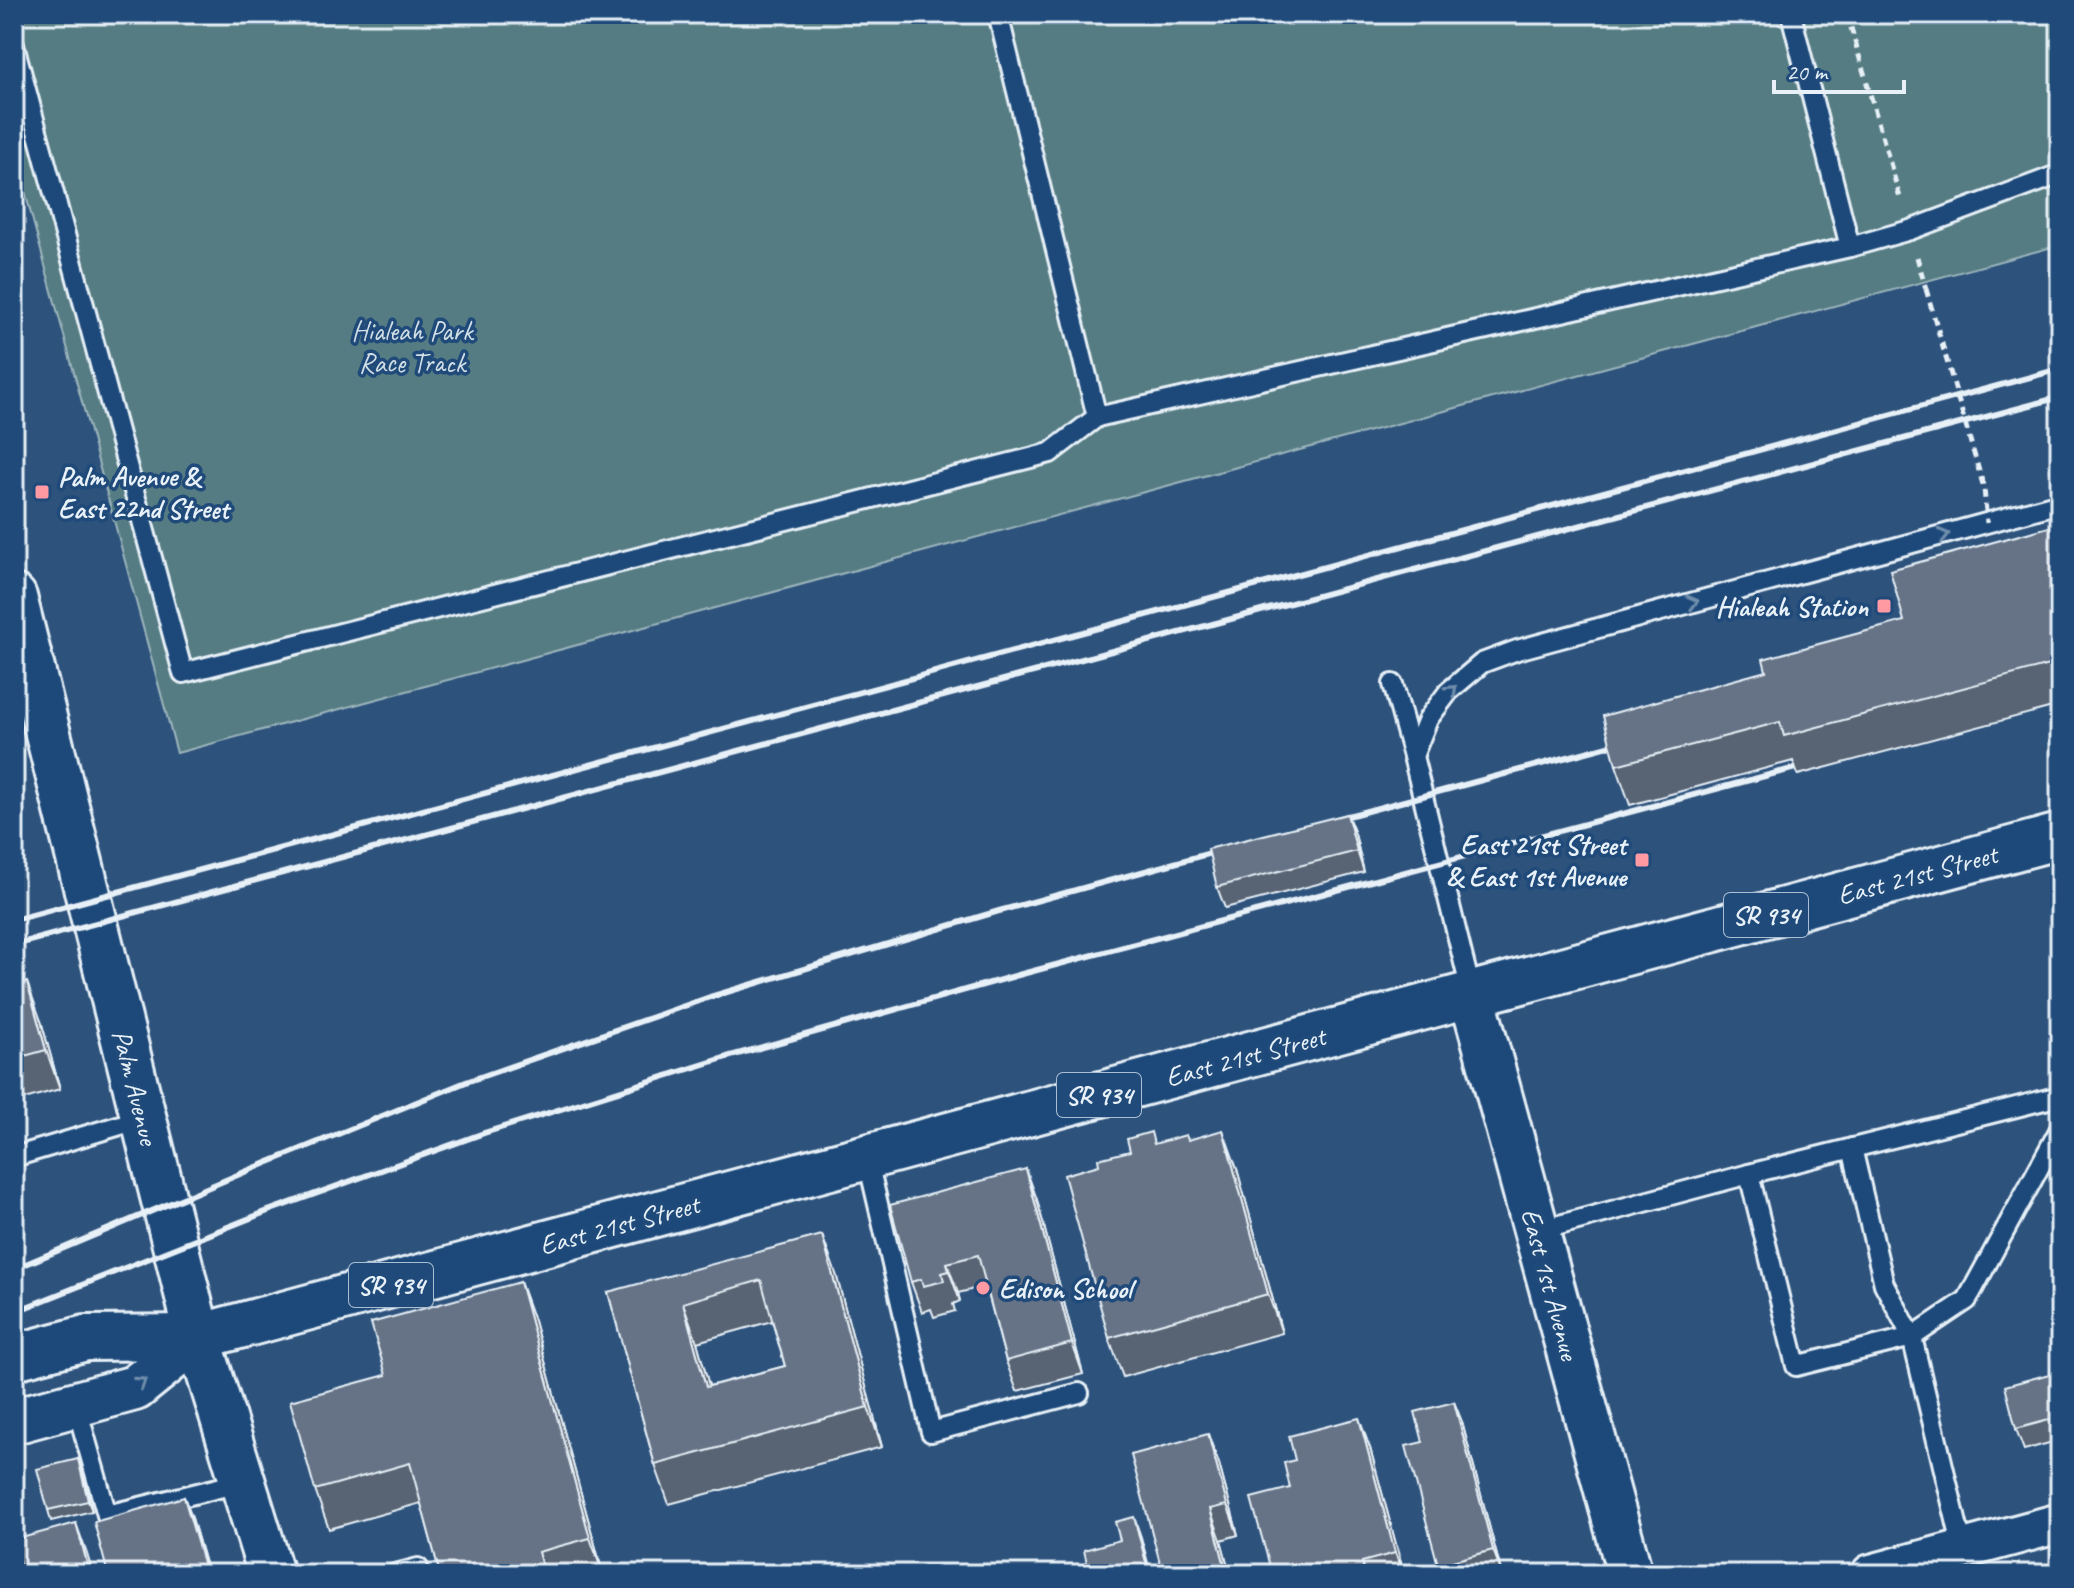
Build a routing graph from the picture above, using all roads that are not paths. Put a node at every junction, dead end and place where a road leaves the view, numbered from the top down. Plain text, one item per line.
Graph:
1 (998, 14) edge
2 (1791, 14) edge
3 (14, 45) edge
4 (2060, 174) edge
5 (1850, 247) junction
6 (1097, 417) junction
7 (2060, 503) edge
8 (14, 597) edge
9 (1393, 684) dead end
10 (1413, 756) junction
11 (2060, 836) edge
12 (1472, 995) junction
13 (2060, 1096) edge
14 (144, 1118) junction
15 (2060, 1129) edge
16 (1852, 1148) junction
17 (14, 1157) edge
18 (867, 1157) junction
19 (1749, 1174) junction
20 (1537, 1231) junction
21 (198, 1337) junction
22 (1912, 1337) junction
23 (14, 1357) edge
24 (1079, 1393) dead end
25 (76, 1405) junction
26 (14, 1421) edge
27 (243, 1482) junction
28 (2060, 1523) edge
29 (1963, 1549) junction
30 (418, 1568) dead end
31 (271, 1574) edge
32 (395, 1574) edge
33 (1630, 1574) edge
34 (1871, 1574) edge

1 - 6 lane
2 - 5 lane
3 - 6 lane
4 - 5 lane
5 - 6 lane
10 -> 7 lane
8 - 14 main road, Palm Avenue
9 - 10 lane
10 - 12 lane
11 - 12 main road, East 21st Street / SR 934
12 - 18 main road, East 21st Street / SR 934
12 - 20 main road, East 1st Avenue
13 - 16 lane
14 - 17 lane
14 - 21 main road, Palm Avenue
15 - 22 lane
16 - 19 lane
16 - 22 lane
18 - 21 main road, East 21st Street / SR 934
18 - 24 lane
19 - 20 lane
19 - 22 lane
20 - 33 main road, East 1st Avenue
21 - 23 main road, SR 934
25 -> 21 main road, SR 934
21 - 27 main road, Palm Avenue
22 - 29 lane
25 - 26 main road, SR 934
25 - 27 lane
27 - 31 main road, Palm Avenue
28 - 29 street
29 - 34 street
30 - 32 lane

